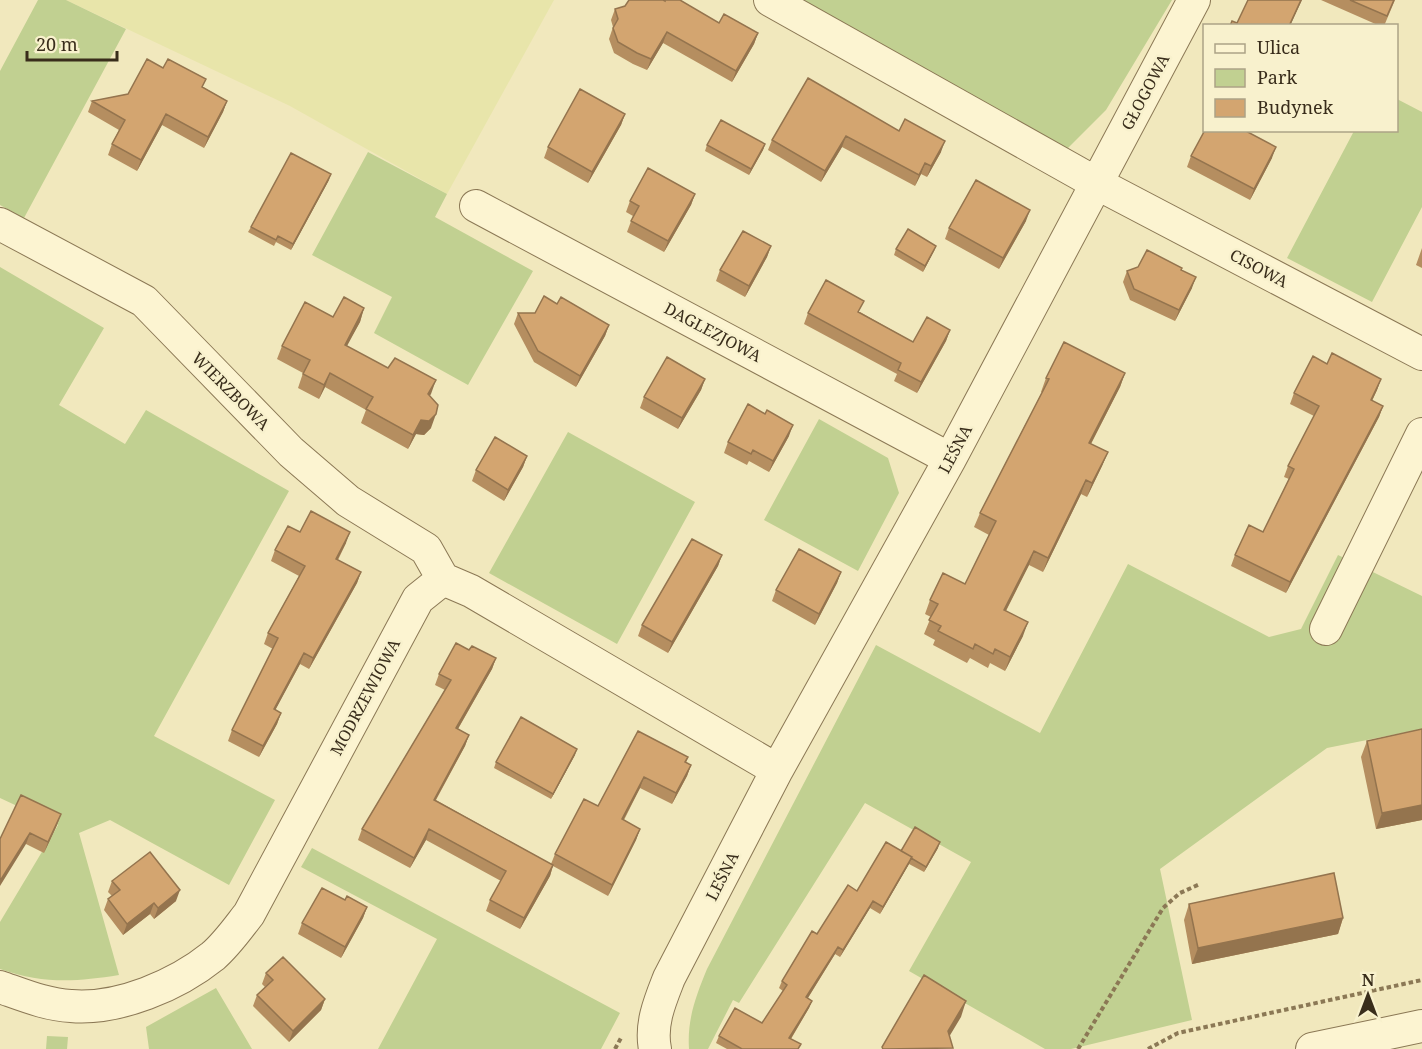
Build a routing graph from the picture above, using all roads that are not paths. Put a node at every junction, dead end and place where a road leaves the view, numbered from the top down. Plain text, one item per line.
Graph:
1 (770, 0) edge
2 (1194, 0) edge
3 (1096, 183) junction
4 (476, 206) dead end
5 (0, 224) edge
6 (1422, 354) edge
7 (1422, 434) edge
8 (950, 459) junction
9 (443, 579) junction
10 (1326, 629) dead end
11 (777, 770) junction
12 (0, 987) edge
13 (1422, 1026) edge
14 (655, 1049) edge
15 (1312, 1049) edge

1 - 3 street
2 - 3 street, GŁOGOWA
3 - 6 street, CISOWA
3 - 8 street, LEŚNA
4 - 8 street, DAGLEZJOWA
5 - 9 street, WIERZBOWA
7 - 10 street
8 - 11 street, LEŚNA
9 - 11 street
9 - 12 street, MODRZEWIOWA
11 - 14 street, LEŚNA
13 - 15 street

